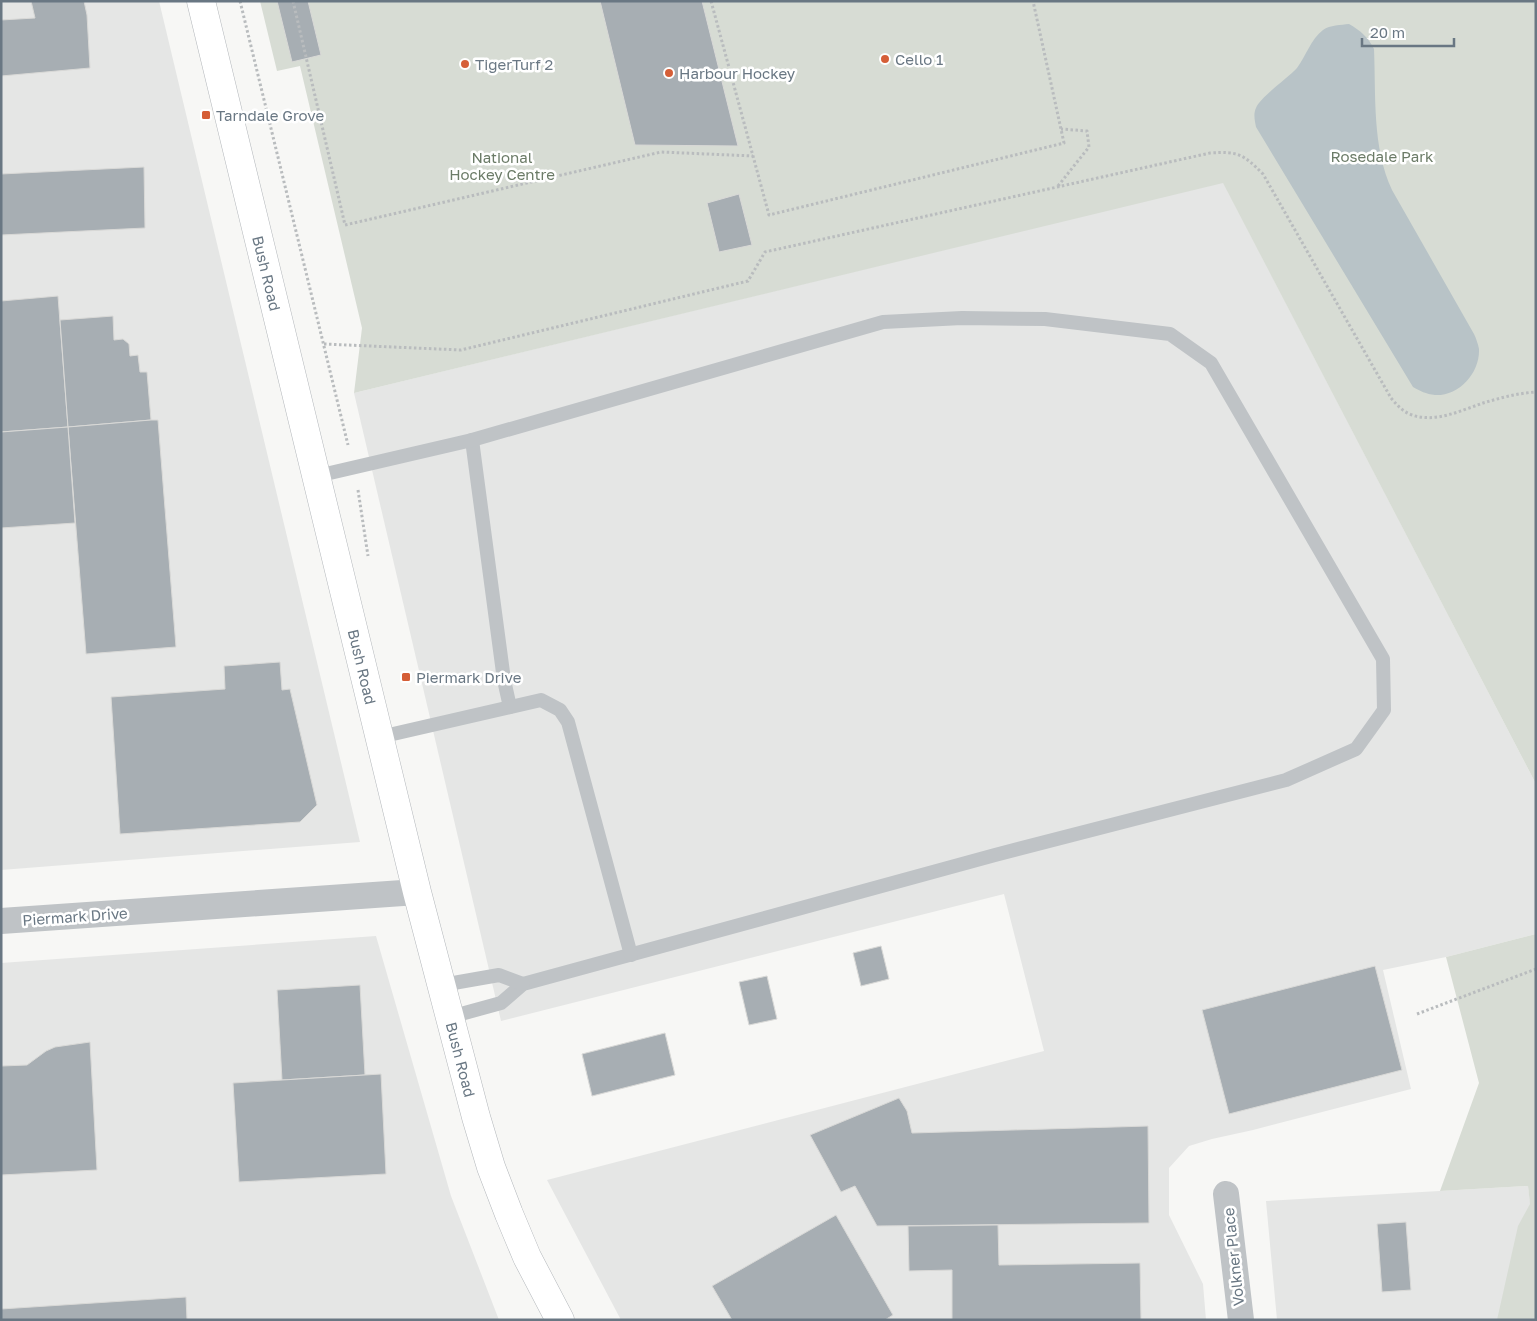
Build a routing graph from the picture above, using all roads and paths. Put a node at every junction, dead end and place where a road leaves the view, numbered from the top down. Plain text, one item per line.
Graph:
1 (201, 1) edge
2 (240, 1) edge
3 (293, 1) edge
4 (711, 1) edge
5 (1032, 1) edge
6 (1061, 129) junction
7 (753, 156) junction
8 (1058, 187) junction
9 (324, 344) junction
10 (1536, 392) edge
11 (472, 440) junction
12 (354, 467) junction
13 (317, 476) junction
14 (369, 565) dead end
15 (510, 708) junction
16 (380, 737) junction
17 (417, 892) junction
18 (1, 920) edge
19 (631, 955) junction
20 (1536, 969) edge
21 (523, 984) junction
22 (442, 985) junction
23 (1417, 1014) dead end
24 (450, 1017) junction
25 (1226, 1194) dead end
26 (560, 1320) edge
27 (1241, 1320) edge

1 - 13 main road, Bush Road
2 - 9 path
3 - 7 path
4 - 7 path
5 - 6 path
6 - 7 path
6 - 8 path
8 - 9 path
8 - 10 path
9 - 12 path
11 - 12 lane
11 - 15 lane
11 - 19 lane
12 - 13 lane
12 - 14 path
13 - 16 main road, Bush Road
15 - 16 lane
15 - 19 lane
16 - 17 main road, Bush Road
17 - 18 street, Piermark Drive
17 - 22 main road, Bush Road
19 - 21 lane
20 - 23 path
21 - 22 lane
21 - 24 lane
22 - 24 main road, Bush Road
24 - 26 main road, Bush Road
25 - 27 street, Volkner Place

